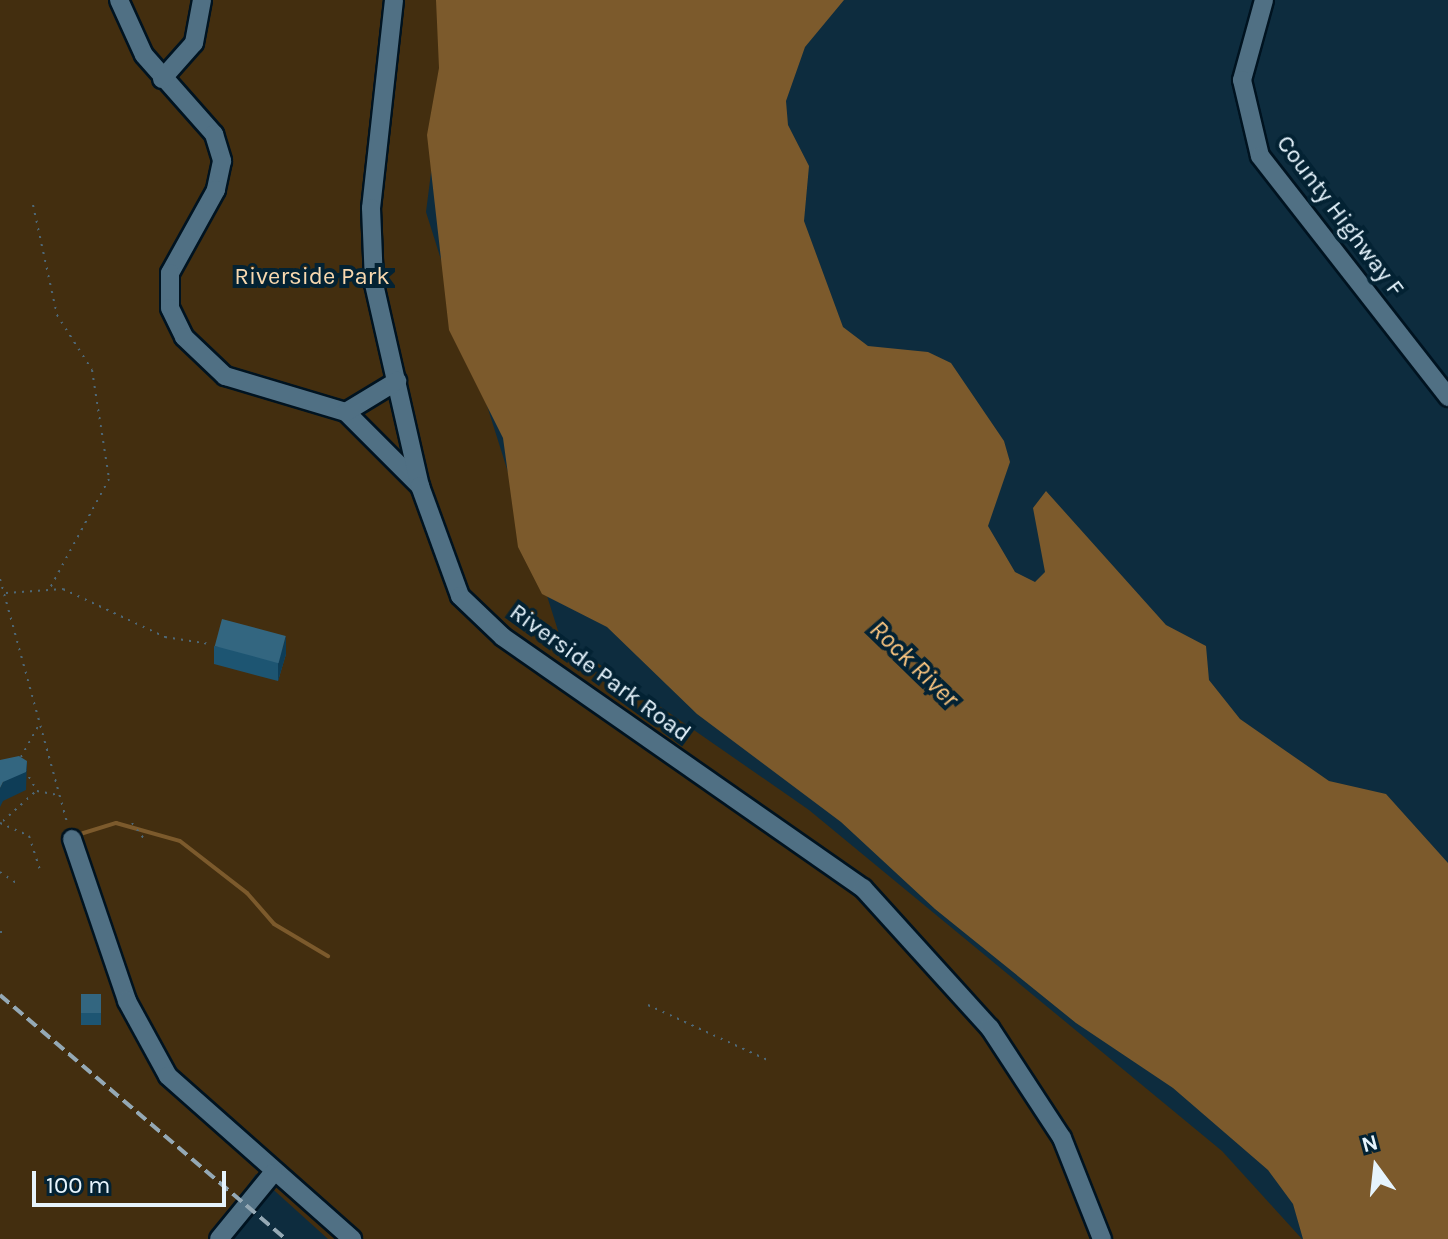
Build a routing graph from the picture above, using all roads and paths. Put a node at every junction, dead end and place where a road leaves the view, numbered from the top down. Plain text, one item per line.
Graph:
1 (119, 0) edge
2 (202, 0) edge
3 (394, 0) edge
4 (1264, 0) edge
5 (162, 79) junction
6 (33, 205) dead end
7 (397, 381) junction
8 (1448, 397) edge
9 (346, 412) junction
10 (420, 486) junction
11 (0, 579) edge
12 (49, 590) junction
13 (4, 594) junction
14 (209, 644) dead end
15 (40, 724) junction
16 (37, 791) junction
17 (60, 795) junction
18 (1, 823) edge
19 (132, 823) dead end
20 (72, 839) joint
21 (144, 839) dead end
22 (0, 872) edge
23 (41, 872) dead end
24 (19, 885) dead end
25 (0, 932) edge
26 (5, 932) dead end
27 (648, 1005) dead end
28 (770, 1061) dead end
29 (273, 1173) junction
30 (219, 1239) edge
31 (352, 1239) edge
32 (1102, 1239) edge

1 - 5 street
2 - 5 street
3 - 7 street, Riverside Park Road
4 - 8 street, County Highway F
5 - 9 street
6 - 12 path
7 - 9 street
7 - 10 street, Riverside Park Road
9 - 10 street
10 - 32 street, Riverside Park Road
11 - 13 path
12 - 13 path
12 - 14 path
13 - 15 path
15 - 16 path
15 - 17 path
16 - 17 path
16 - 18 path
17 - 20 path
18 - 23 path
19 - 21 path
20 - 29 street
22 - 24 path
25 - 26 path
27 - 28 path
29 - 30 street
29 - 31 street

